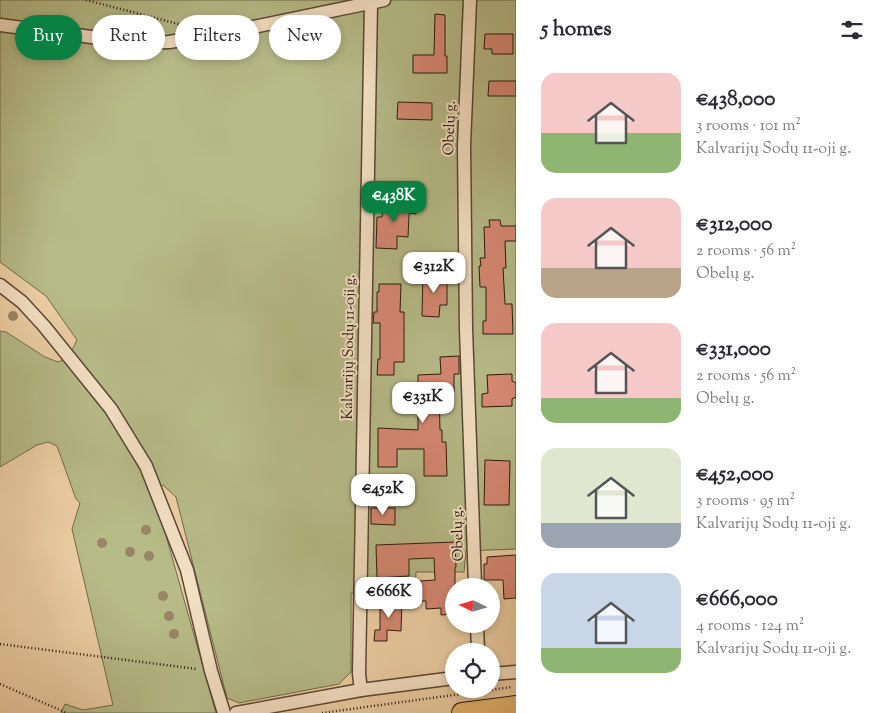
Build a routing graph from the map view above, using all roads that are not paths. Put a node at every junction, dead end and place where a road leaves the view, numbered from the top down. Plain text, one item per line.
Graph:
1 (384, 0) edge
2 (470, 0) edge
3 (371, 4) junction
4 (0, 25) edge
5 (0, 285) edge
6 (475, 578) edge
7 (516, 672) edge
8 (500, 673) edge
9 (445, 679) edge
10 (361, 690) junction
11 (516, 706) edge
12 (224, 713) edge
13 (236, 713) edge
14 (462, 713) edge

1 - 3 street
2 - 6 street, Obelų g.
3 - 4 street
3 - 10 street, Kalvarijų Sodų 11-oji g.
5 - 12 street
7 - 8 street
9 - 10 street
10 - 13 street
11 - 14 main road

